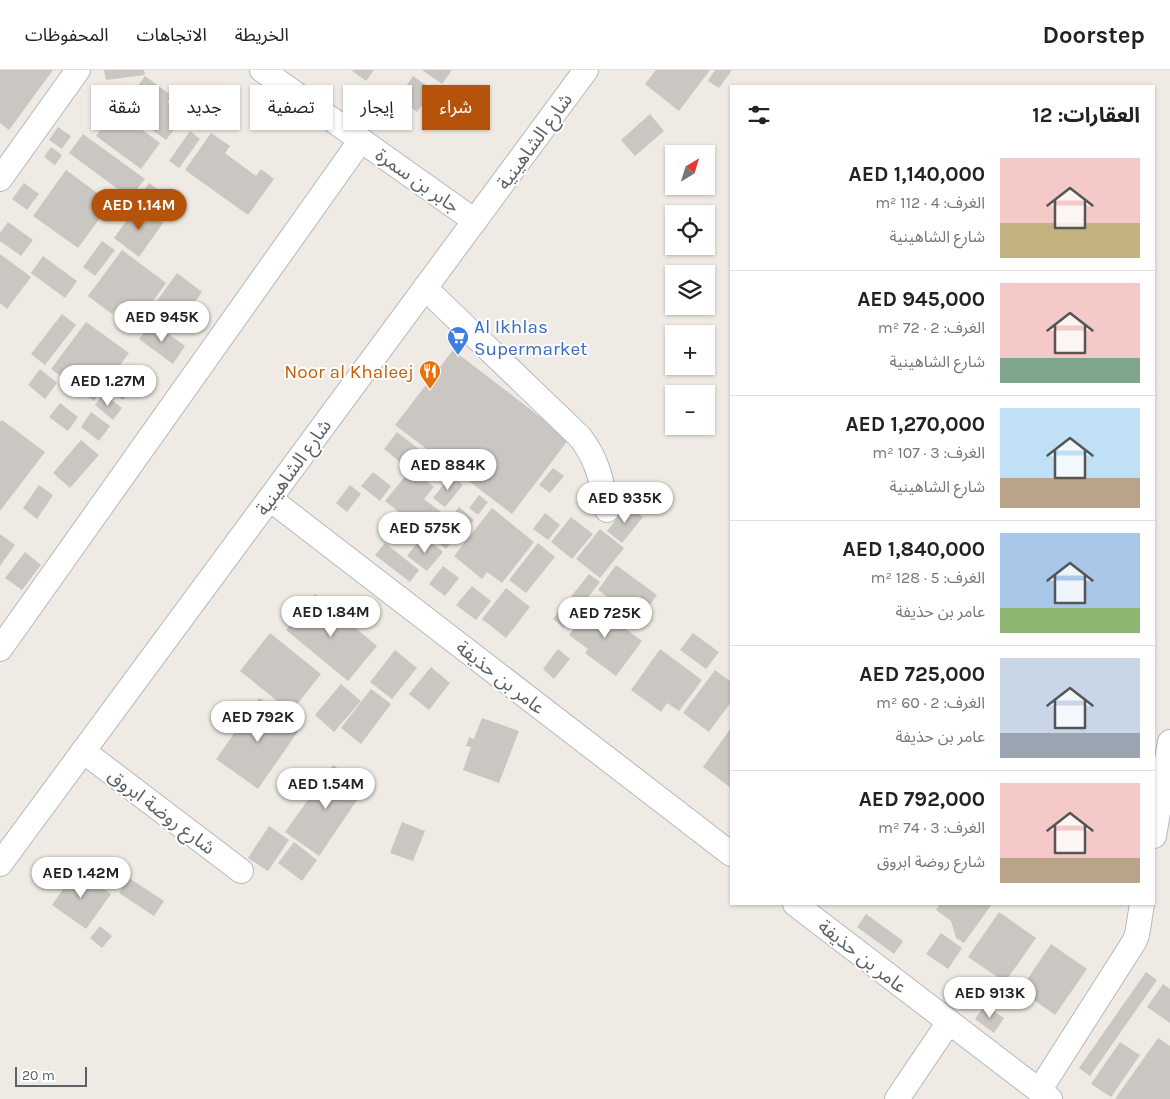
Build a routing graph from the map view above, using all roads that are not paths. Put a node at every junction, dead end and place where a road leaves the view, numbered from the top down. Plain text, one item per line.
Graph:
1 (78, 70) edge
2 (262, 70) edge
3 (586, 70) edge
4 (361, 140) junction
5 (0, 179) edge
6 (475, 221) junction
7 (425, 288) junction
8 (270, 499) junction
9 (606, 510) dead end
10 (0, 649) edge
11 (1170, 742) edge
12 (83, 751) junction
13 (1155, 830) edge
14 (730, 853) edge
15 (0, 864) edge
16 (241, 871) dead end
17 (796, 905) edge
18 (1142, 905) edge
19 (948, 1022) junction
20 (1044, 1095) edge
21 (897, 1099) edge

1 - 5 street
2 - 4 street, جابر بن سمرة
3 - 6 street, شارع الشاهينية
4 - 6 street, جابر بن سمرة
4 - 10 street
6 - 7 street, شارع الشاهينية
7 - 8 street, شارع الشاهينية
7 - 9 street
8 - 12 street, شارع الشاهينية
8 - 14 street, عامر بن حذيفة
11 - 13 street
12 - 15 street, شارع الشاهينية
12 - 16 street, شارع روضة ابروق
17 - 19 street, عامر بن حذيفة
18 - 20 street
19 - 20 street, عامر بن حذيفة
19 - 21 street

